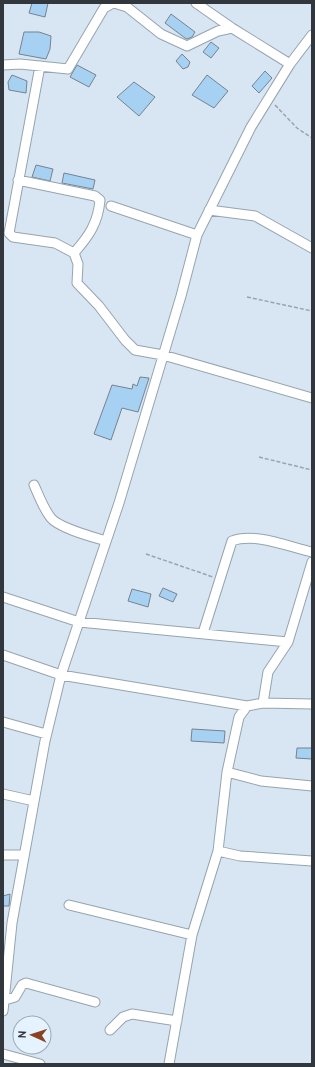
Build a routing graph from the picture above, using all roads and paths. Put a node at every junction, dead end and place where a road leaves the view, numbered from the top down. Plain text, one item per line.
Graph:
1 (114, 3) edge
2 (196, 3) edge
3 (232, 28) junction
4 (312, 35) edge
5 (290, 64) junction
6 (3, 65) edge
7 (40, 66) junction
8 (269, 98) junction
9 (312, 138) edge
10 (18, 180) junction
11 (112, 206) dead end
12 (209, 210) junction
13 (6, 232) edge
14 (197, 235) junction
15 (312, 248) edge
16 (74, 253) junction
17 (246, 296) dead end
18 (312, 311) edge
19 (163, 354) junction
20 (312, 398) edge
21 (259, 457) dead end
22 (312, 470) edge
23 (34, 484) dead end
24 (106, 541) junction
25 (312, 552) edge
26 (146, 554) dead end
27 (312, 562) edge
28 (220, 580) junction
29 (3, 597) edge
30 (79, 622) junction
31 (203, 634) junction
32 (288, 642) junction
33 (3, 655) edge
34 (61, 675) junction
35 (263, 703) junction
36 (312, 704) edge
37 (247, 706) junction
38 (3, 722) edge
39 (46, 734) junction
40 (227, 772) junction
41 (312, 786) edge
42 (3, 794) edge
43 (34, 801) junction
44 (218, 851) junction
45 (3, 855) edge
46 (23, 855) junction
47 (312, 861) edge
48 (69, 905) dead end
49 (8, 923) edge
50 (192, 935) junction
51 (6, 973) edge
52 (5, 1000) junction
53 (95, 1002) dead end
54 (3, 1011) edge
55 (176, 1021) junction
56 (110, 1030) dead end
57 (3, 1054) edge
58 (40, 1064) edge
59 (169, 1064) edge

1 - 3 street
1 - 7 street
2 - 3 street
3 - 5 street
4 - 5 street
5 - 8 street
6 - 7 street
7 - 10 street
8 - 9 path
8 - 12 street
10 - 13 street
10 - 16 street
11 - 14 street
12 - 14 street
12 - 15 street
13 - 16 street
14 - 19 street
16 - 19 street
17 - 18 path
19 - 20 street
19 - 24 street
21 - 22 path
23 - 24 street
24 - 30 street
25 - 28 street
26 - 28 path
27 - 32 street
28 - 31 street
29 - 30 street
30 - 31 street
30 - 34 street
31 - 32 street
32 - 35 street
33 - 34 street
34 - 37 street
34 - 39 street
35 - 36 street
35 - 37 street
37 - 40 street
38 - 39 street
39 - 43 street
40 - 41 street
40 - 44 street
42 - 43 street
43 - 46 street
44 - 47 street
44 - 50 street
45 - 46 street
46 - 49 street
48 - 50 street
49 - 51 street
50 - 55 street
51 - 52 street
52 - 53 street
52 - 54 street
55 - 56 street
55 - 59 street
57 - 58 street

